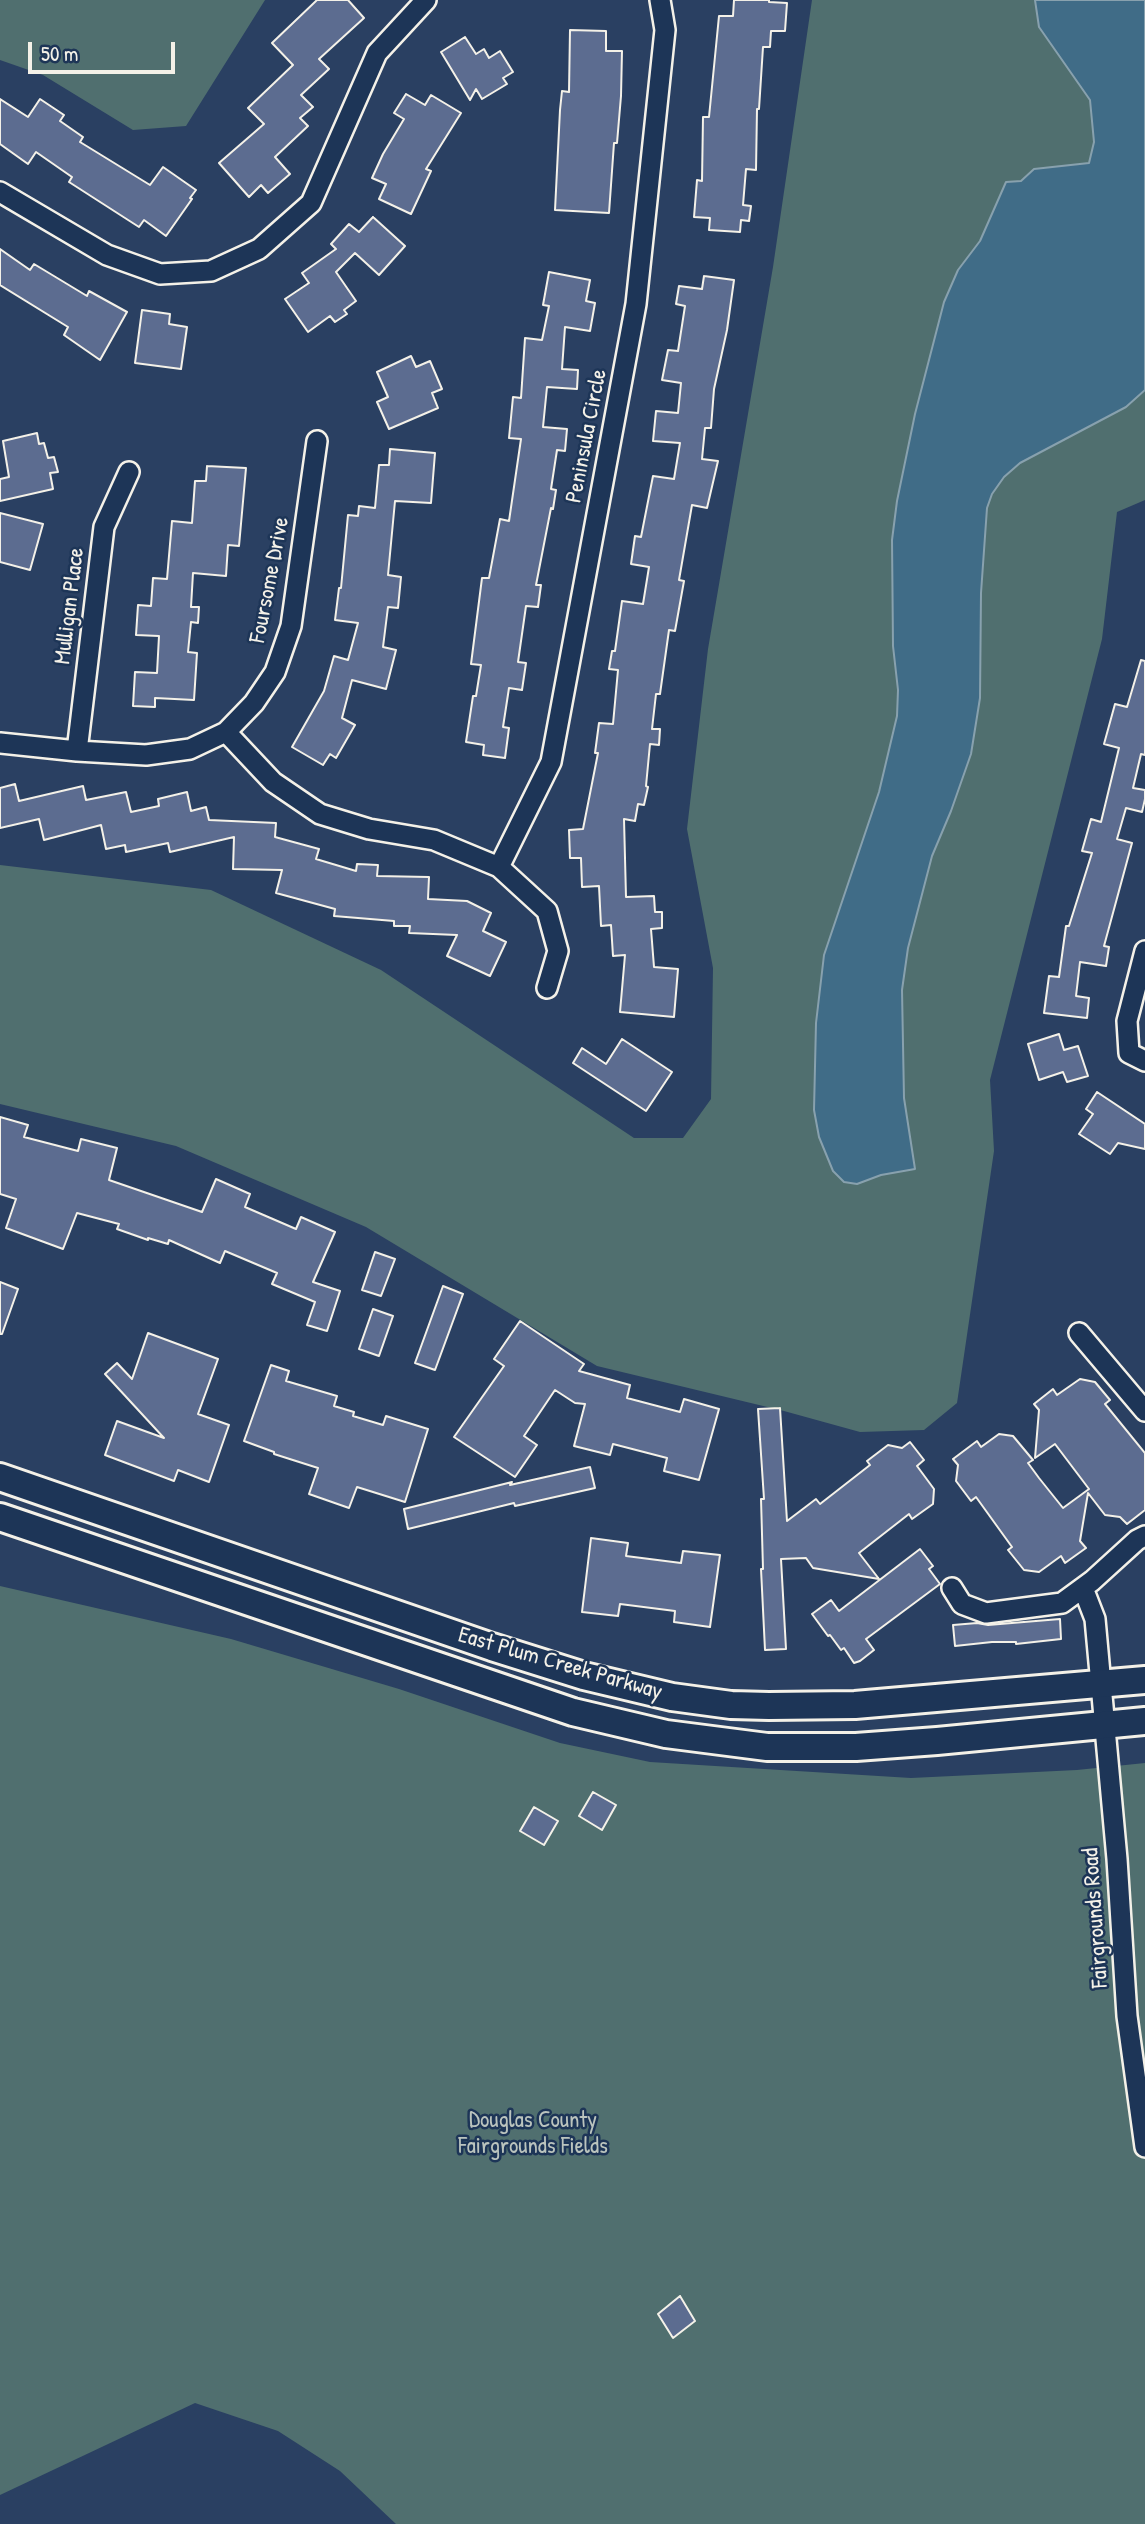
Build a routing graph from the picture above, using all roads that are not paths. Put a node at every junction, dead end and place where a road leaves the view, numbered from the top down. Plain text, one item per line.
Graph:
1 (426, 0) edge
2 (660, 0) edge
3 (0, 192) edge
4 (317, 441) dead end
5 (129, 472) dead end
6 (226, 732) junction
7 (0, 743) edge
8 (77, 751) junction
9 (499, 867) junction
10 (1145, 951) edge
11 (547, 988) dead end
12 (1137, 1057) edge
13 (1079, 1333) dead end
14 (1145, 1411) edge
15 (0, 1477) edge
16 (0, 1517) edge
17 (1145, 1536) edge
18 (951, 1588) dead end
19 (1083, 1588) junction
20 (1145, 1680) edge
21 (1102, 1684) junction
22 (1145, 1721) edge
23 (1105, 1725) junction
24 (1145, 2147) edge

1 - 3 street
2 - 9 street, Peninsula Circle
4 - 6 street, Foursome Drive
5 - 8 street, Mulligan Place
6 - 8 street, Foursome Drive
6 - 9 street
7 - 8 street, Foursome Drive
9 - 11 street
10 - 12 street
13 - 14 street
15 - 21 main road, East Plum Creek Parkway
16 - 23 main road, East Plum Creek Parkway
17 - 19 street
18 - 19 street
19 - 21 street, Fairgrounds Road
20 - 21 main road, East Plum Creek Parkway
21 - 23 street, Fairgrounds Road
22 - 23 main road, East Plum Creek Parkway
23 - 24 street, Fairgrounds Road

